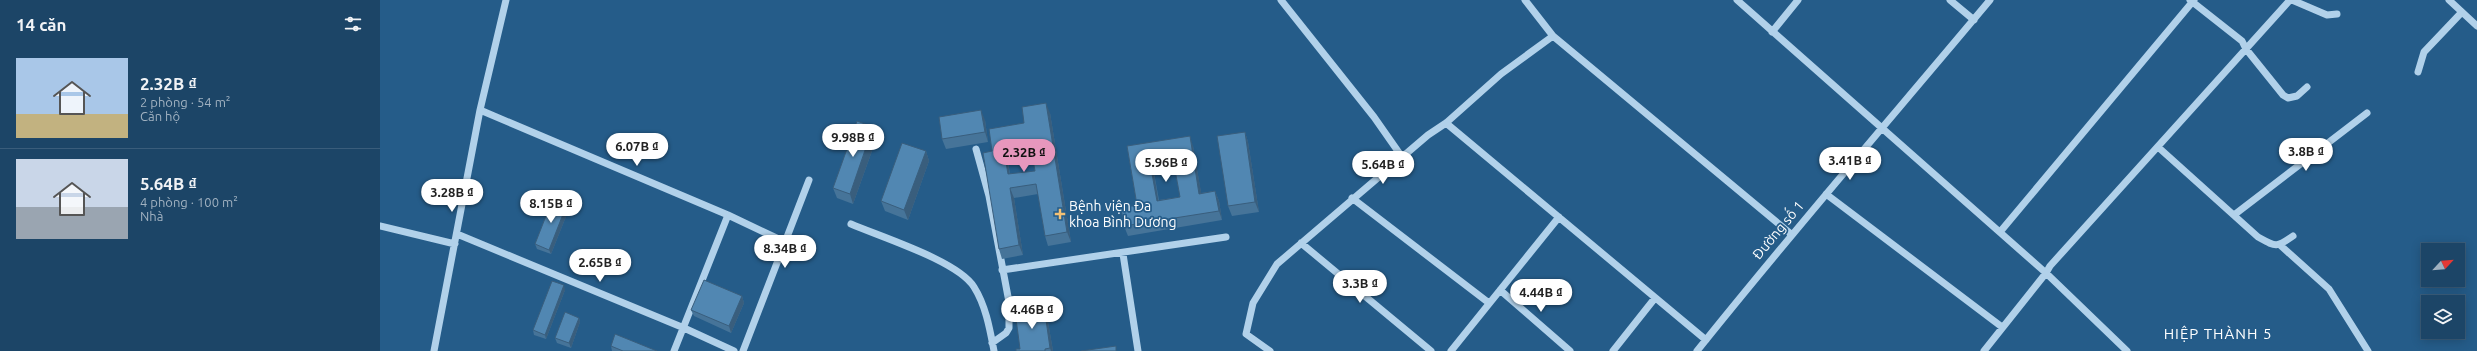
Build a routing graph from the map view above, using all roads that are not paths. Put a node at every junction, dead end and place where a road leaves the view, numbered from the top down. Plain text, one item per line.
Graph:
1 (506, 0) edge
2 (1281, 0) edge
3 (1525, 0) edge
4 (1737, 0) edge
5 (1798, 0) edge
6 (1950, 0) edge
7 (1990, 0) edge
8 (2291, 0) edge
9 (2449, 0) edge
10 (2192, 1) edge
11 (2462, 12) junction
12 (2337, 14) dead end
13 (1974, 20) junction
14 (2477, 26) edge
15 (1772, 32) junction
16 (1553, 36) junction
17 (2246, 49) junction
18 (2418, 72) dead end
19 (2307, 87) dead end
20 (480, 110) junction
21 (2367, 113) dead end
22 (1446, 123) junction
23 (1884, 128) junction
24 (2158, 146) junction
25 (976, 149) edge
26 (1402, 157) junction
27 (809, 180) dead end
28 (1826, 194) junction
29 (1352, 198) junction
30 (728, 215) junction
31 (2234, 215) junction
32 (1559, 217) junction
33 (851, 224) dead end
34 (380, 226) edge
35 (2000, 232) junction
36 (457, 234) junction
37 (1791, 234) junction
38 (2293, 236) dead end
39 (1226, 237) dead end
40 (785, 242) junction
41 (1301, 243) junction
42 (455, 244) junction
43 (2280, 245) junction
44 (1123, 254) junction
45 (1002, 270) junction
46 (2046, 273) junction
47 (1500, 290) junction
48 (1656, 298) junction
49 (1490, 303) junction
50 (2002, 327) junction
51 (684, 328) junction
52 (1706, 340) junction
53 (992, 343) junction
54 (434, 351) edge
55 (674, 351) edge
56 (734, 351) edge
57 (743, 351) edge
58 (994, 351) edge
59 (1138, 351) edge
60 (1270, 351) edge
61 (1431, 351) edge
62 (1451, 351) edge
63 (1570, 351) edge
64 (1613, 351) edge
65 (1697, 351) edge
66 (1984, 351) edge
67 (2127, 351) edge
68 (2368, 351) edge

1 - 20 street
2 - 26 street
3 - 16 street
4 - 15 street
5 - 15 street
6 - 13 street
7 - 13 street, Đường số 1
8 - 12 street
8 - 17 street
9 - 11 street
10 - 17 street
10 - 35 street
11 - 14 street
11 - 18 street
13 - 23 street, Đường số 1
15 - 23 street
16 - 22 street
16 - 37 street
17 - 19 street
17 - 24 street
20 - 30 street
20 - 36 street
21 - 31 street
22 - 26 street
22 - 32 street
23 - 28 street, Đường số 1
23 - 35 street
24 - 31 street
24 - 46 street
25 - 45 street
26 - 29 street
27 - 40 street
28 - 37 street, Đường số 1
28 - 50 street
29 - 41 street
29 - 49 street
30 - 40 street
30 - 51 street
31 - 43 street
32 - 47 street
32 - 48 street
33 - 53 street
34 - 42 street
35 - 46 street
36 - 42 street
36 - 51 street
37 - 52 street, Đường số 1
38 - 43 street
39 - 44 street
40 - 57 street
41 - 60 street
41 - 61 street
42 - 54 street
43 - 68 street
44 - 45 street
44 - 59 street
45 - 53 street
46 - 50 street
46 - 67 street
47 - 49 street
47 - 63 street
48 - 52 street
48 - 64 street
49 - 62 street
50 - 66 street
51 - 55 street
51 - 56 street
52 - 65 street, Đường số 1
53 - 58 street

